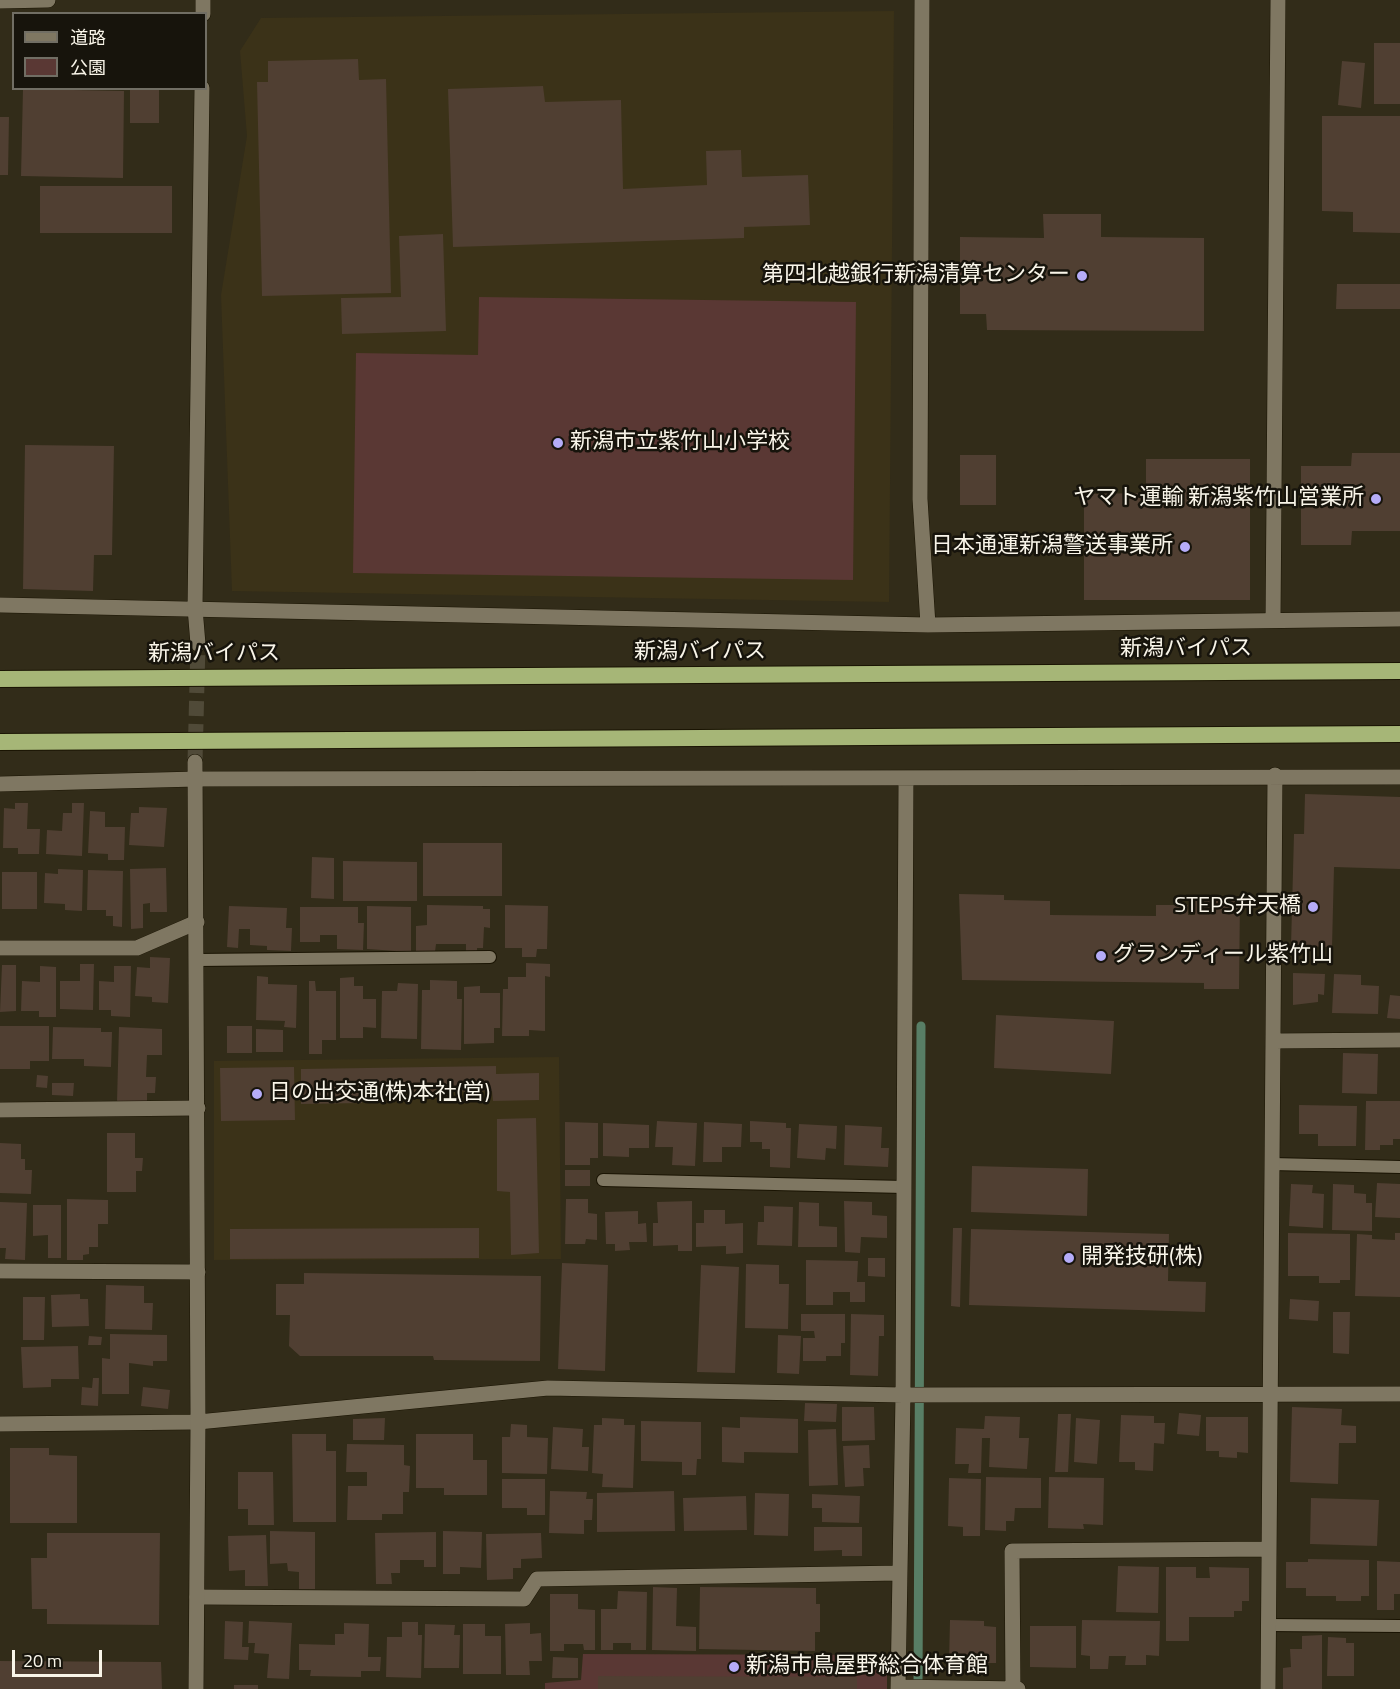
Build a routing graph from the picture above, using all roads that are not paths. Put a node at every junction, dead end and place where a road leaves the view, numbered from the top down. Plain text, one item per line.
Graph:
1 (48, 0) edge
2 (922, 0) edge
3 (1278, 0) edge
4 (0, 1) edge
5 (202, 90) edge
6 (0, 605) edge
7 (195, 608) junction
8 (1400, 619) edge
9 (1273, 620) junction
10 (928, 625) junction
11 (198, 645) tunnel mouth
12 (1400, 671) edge
13 (0, 679) edge
14 (1400, 734) edge
15 (0, 742) edge
16 (195, 762) tunnel mouth
17 (1275, 775) junction
18 (1400, 777) edge
19 (906, 778) junction
20 (197, 779) junction
21 (0, 784) edge
22 (197, 922) junction
23 (0, 948) edge
24 (490, 957) dead end
25 (197, 960) junction
26 (1400, 1040) edge
27 (1273, 1041) junction
28 (198, 1108) junction
29 (0, 1110) edge
30 (1272, 1164) junction
31 (1400, 1167) edge
32 (603, 1180) dead end
33 (904, 1186) junction
34 (0, 1272) edge
35 (198, 1272) junction
36 (1269, 1392) junction
37 (1400, 1394) edge
38 (903, 1395) junction
39 (198, 1422) junction
40 (0, 1424) edge
41 (1269, 1549) junction
42 (900, 1574) junction
43 (197, 1597) junction
44 (1268, 1625) junction
45 (1400, 1626) edge
46 (898, 1688) edge
47 (196, 1689) edge
48 (1012, 1689) edge
49 (1018, 1689) edge
50 (1268, 1689) edge

1 - 4 street
2 - 10 street
3 - 9 street
5 - 7 street
6 - 7 street
7 - 10 street
7 - 11 street
8 - 9 street
9 - 10 street
12 - 13 highway, 新潟バイパス
14 - 15 highway
16 - 20 street
17 - 18 street
17 - 19 street
17 - 27 street
19 - 20 street
19 - 33 street
20 - 21 street
20 - 22 street
22 - 23 street
22 - 25 street
24 - 25 lane
25 - 28 street
26 - 27 street
27 - 30 street
28 - 29 street
28 - 35 street
30 - 31 lane
30 - 36 street
32 - 33 lane
33 - 38 street
34 - 35 street
35 - 39 street
36 - 37 street
36 - 38 street
36 - 41 street
38 - 39 street
38 - 42 street
39 - 40 street
39 - 43 street
41 - 44 street
41 - 48 street
42 - 43 street
42 - 46 street
43 - 47 street
44 - 45 lane
44 - 50 street
46 - 48 street
48 - 49 street

